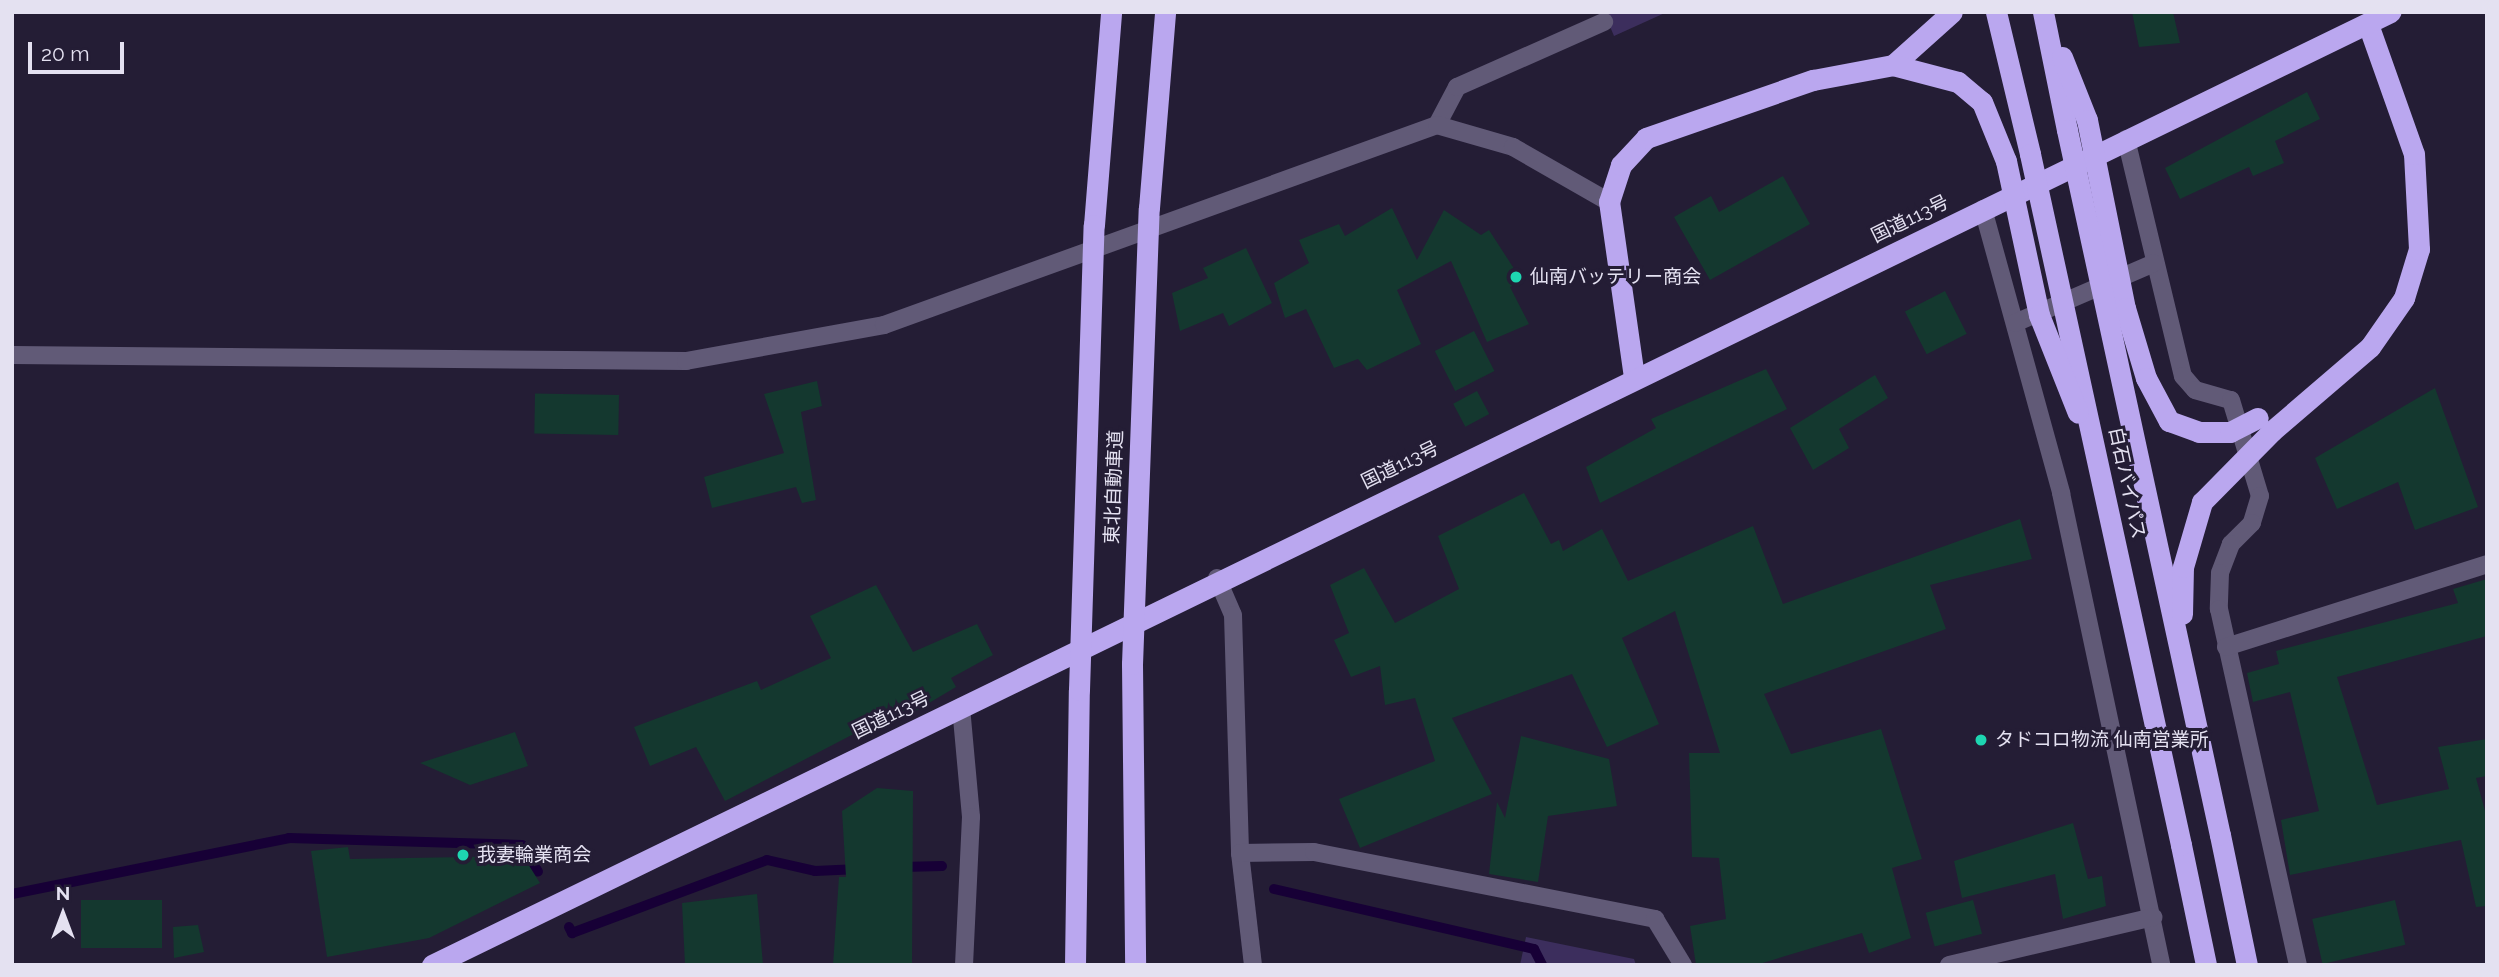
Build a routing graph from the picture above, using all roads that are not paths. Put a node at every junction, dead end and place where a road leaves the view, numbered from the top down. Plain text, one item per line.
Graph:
1 (1111, 12) edge
2 (1165, 12) edge
3 (1952, 12) edge
4 (1996, 12) edge
5 (2044, 12) edge
6 (2390, 12) edge
7 (1604, 22) dead end
8 (2368, 23) junction
9 (1893, 65) junction
10 (1437, 125) junction
11 (2126, 139) junction
12 (1609, 202) junction
13 (1983, 209) junction
14 (2154, 263) junction
15 (2015, 323) junction
16 (12, 355) edge
17 (1634, 377) junction
18 (2265, 425) junction
19 (2103, 477) junction
20 (2487, 564) edge
21 (1217, 578) junction
22 (2226, 647) junction
23 (2182, 649) junction
24 (961, 707) junction
25 (1240, 853) junction
26 (2153, 916) junction
27 (432, 965) edge
28 (964, 965) edge
29 (1075, 965) edge
30 (1135, 965) edge
31 (1253, 965) edge
32 (1683, 965) edge
33 (1949, 965) edge
34 (2161, 965) edge
35 (2206, 965) edge
36 (2247, 965) edge
37 (2298, 965) edge

1 - 29 highway, 東北自動車道, bridge
2 - 30 highway, 東北自動車道, bridge
3 - 9 highway
4 - 19 highway, 白石バイパス, bridge
5 - 18 highway, bridge
5 - 23 highway, 白石バイパス, bridge
6 - 8 highway, 国道113号
7 - 10 street
8 - 11 highway, 国道113号
8 - 18 highway
9 - 12 highway
9 - 19 highway, bridge
10 - 12 street
10 - 16 street
11 - 13 highway, 国道113号
11 - 14 street
12 - 17 highway
13 - 15 street
13 - 17 highway, 国道113号
14 - 15 street
14 - 22 street
15 - 26 street
17 - 21 highway, 国道113号
18 - 23 highway, bridge
19 - 35 highway, 白石バイパス, bridge
20 - 22 street
21 - 24 highway, 国道113号
21 - 25 street
22 - 37 street
23 - 36 highway, 白石バイパス, bridge
24 - 27 highway, 国道113号
24 - 28 street
25 - 31 street
25 - 32 street
26 - 33 street
26 - 34 street

